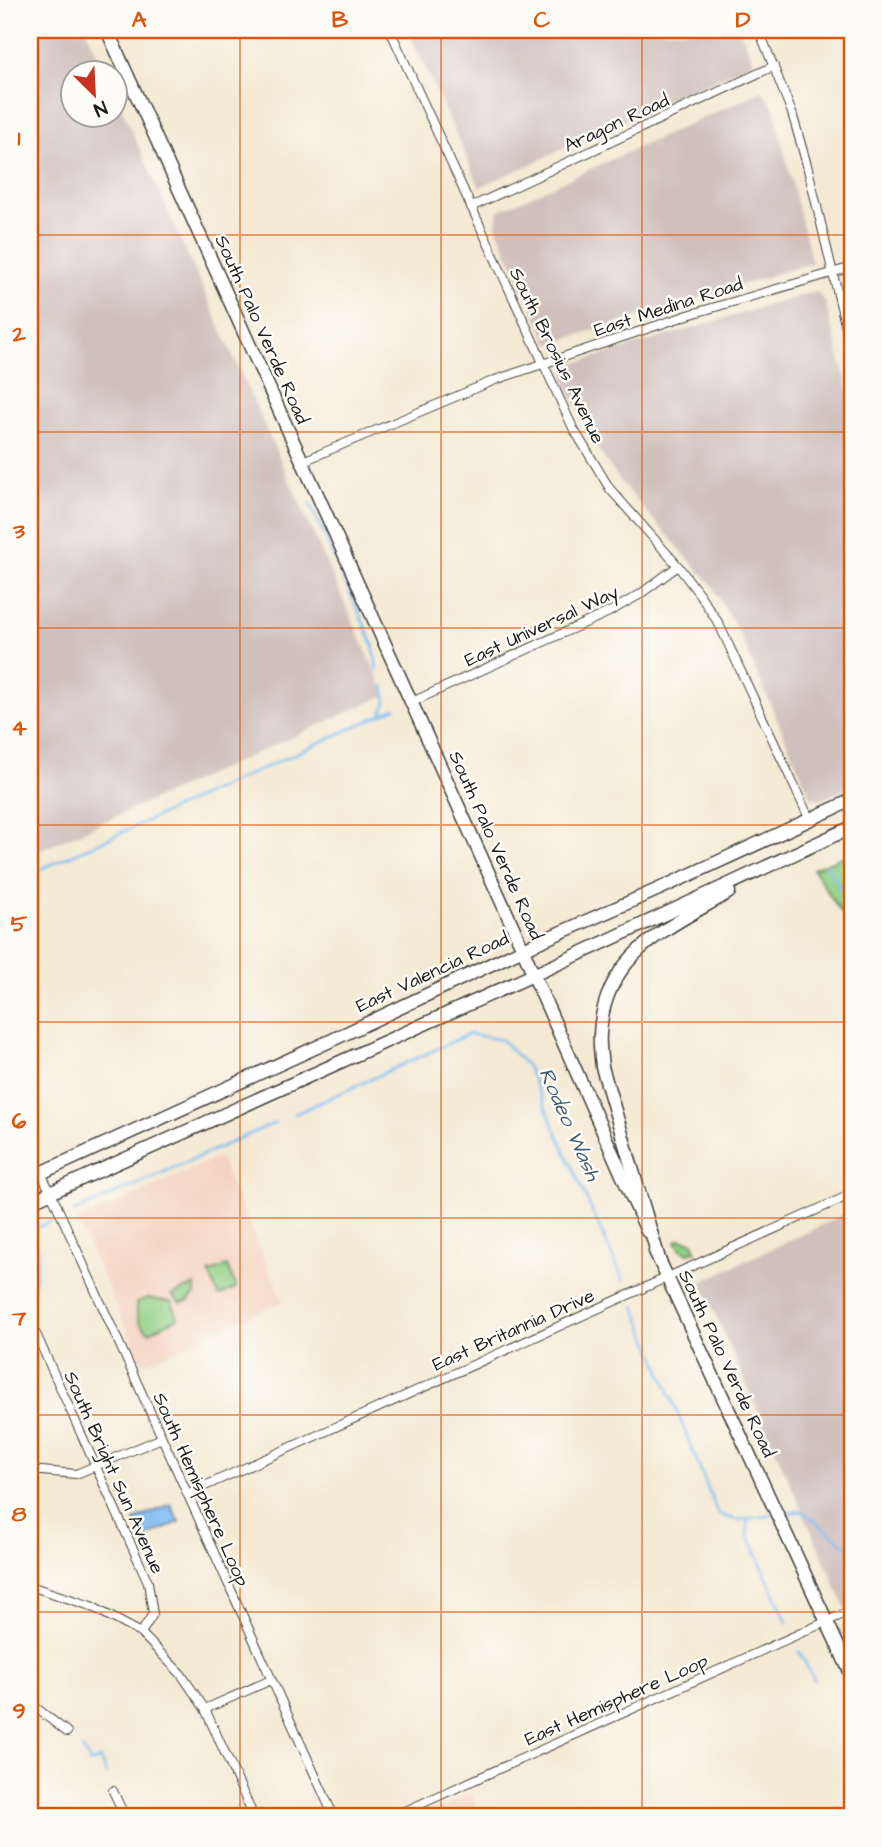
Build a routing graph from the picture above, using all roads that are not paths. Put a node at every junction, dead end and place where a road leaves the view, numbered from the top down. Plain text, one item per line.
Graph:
1 (107, 30) edge
2 (390, 30) edge
3 (759, 30) edge
4 (774, 66) junction
5 (471, 207) junction
6 (852, 267) edge
7 (833, 272) junction
8 (852, 353) edge
9 (543, 363) junction
10 (301, 462) junction
11 (678, 566) junction
12 (412, 702) junction
13 (852, 800) edge
14 (810, 820) junction
15 (852, 827) edge
16 (781, 860) junction
17 (523, 949) junction
18 (533, 974) junction
19 (35, 1176) edge
20 (51, 1193) junction
21 (852, 1194) edge
22 (30, 1202) edge
23 (659, 1259) junction
24 (667, 1276) junction
25 (30, 1325) edge
26 (162, 1438) junction
27 (96, 1467) junction
28 (30, 1470) edge
29 (187, 1494) junction
30 (30, 1586) edge
31 (852, 1610) edge
32 (827, 1621) junction
33 (141, 1633) junction
34 (852, 1676) edge
35 (271, 1680) junction
36 (30, 1705) edge
37 (205, 1710) junction
38 (67, 1732) dead end
39 (113, 1791) dead end
40 (125, 1817) edge
41 (254, 1817) edge
42 (334, 1817) edge
43 (392, 1817) edge

1 - 10 main road, South Palo Verde Road
2 - 5 street, South Brosius Avenue
3 - 4 street
4 - 5 street, Aragon Road
4 - 7 street
5 - 9 street, South Brosius Avenue
6 - 7 street, East Medina Road
7 - 8 street
7 - 9 street, East Medina Road
9 - 10 street, East Medina Road
9 - 11 street, South Brosius Avenue
10 - 12 main road, South Palo Verde Road
11 - 12 street, East Universal Way
11 - 14 street, South Brosius Avenue
12 - 17 main road, South Palo Verde Road
13 - 14 main road, East Valencia Road
14 - 17 main road, East Valencia Road
15 - 16 main road
16 - 18 main road
16 - 23 main road
17 - 18 main road, South Palo Verde Road
17 - 19 main road, East Valencia Road
18 - 20 main road
18 - 23 main road, South Palo Verde Road
19 - 20 street, South Hemisphere Loop
20 - 22 main road
20 - 26 street, South Hemisphere Loop
21 - 24 street, East Britannia Drive
23 - 24 main road, South Palo Verde Road
24 - 29 street, East Britannia Drive
24 - 32 main road, South Palo Verde Road
25 - 27 street, South Bright Sun Avenue
26 - 27 street
26 - 29 street, South Hemisphere Loop
27 - 28 street
27 - 33 street, South Bright Sun Avenue
29 - 35 street, South Hemisphere Loop
30 - 33 street
31 - 32 street, East Hemisphere Loop
32 - 34 main road, South Palo Verde Road
32 - 43 street, East Hemisphere Loop
33 - 37 street
35 - 37 street
35 - 42 street, South Hemisphere Loop
36 - 38 street
37 - 41 street
39 - 40 street

